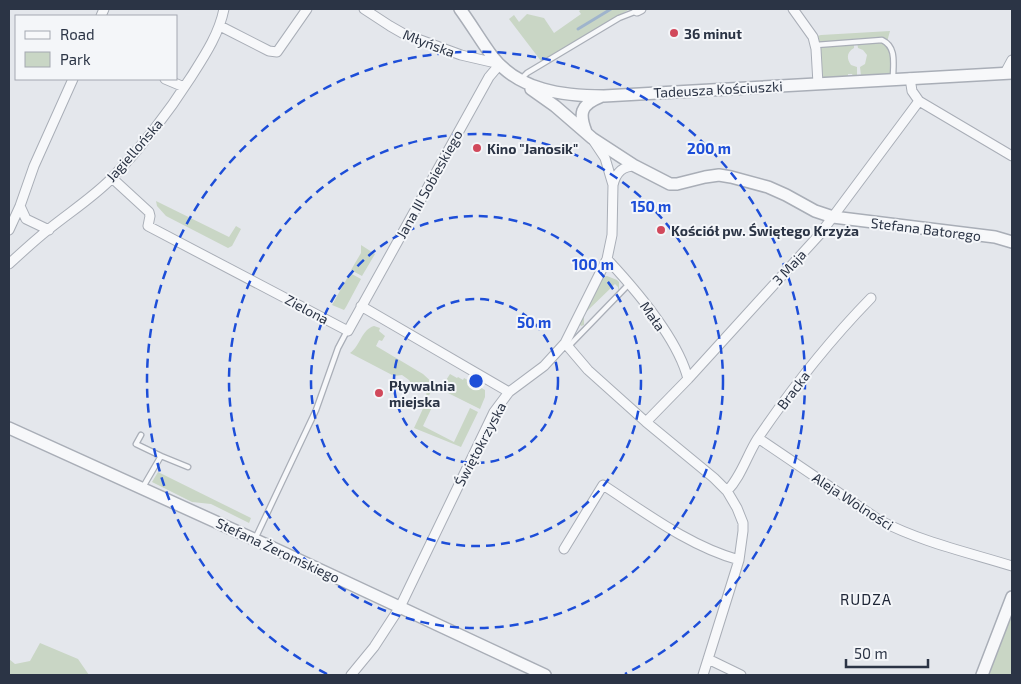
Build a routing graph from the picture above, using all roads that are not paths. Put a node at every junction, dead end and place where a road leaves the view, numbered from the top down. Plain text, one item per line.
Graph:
1 (224, 9) edge
2 (307, 9) edge
3 (364, 9) edge
4 (460, 9) edge
5 (793, 9) edge
6 (639, 10) edge
7 (220, 26) junction
8 (815, 45) junction
9 (1012, 60) edge
10 (500, 64) junction
11 (1009, 73) edge
12 (910, 78) junction
13 (73, 80) edge
14 (167, 80) edge
15 (892, 80) junction
16 (521, 81) junction
17 (818, 84) junction
18 (184, 87) junction
19 (604, 96) junction
20 (919, 101) junction
21 (589, 135) junction
22 (1012, 156) edge
23 (635, 166) junction
24 (112, 178) junction
25 (613, 185) junction
26 (20, 206) junction
27 (833, 217) junction
28 (9, 230) edge
29 (48, 230) junction
30 (1012, 242) edge
31 (607, 259) junction
32 (9, 264) edge
33 (628, 285) junction
34 (871, 298) dead end
35 (361, 306) junction
36 (348, 331) junction
37 (566, 345) junction
38 (688, 380) junction
39 (509, 392) junction
40 (646, 422) junction
41 (9, 428) edge
42 (141, 435) dead end
43 (758, 438) junction
44 (161, 456) junction
45 (188, 467) dead end
46 (142, 489) junction
47 (727, 491) junction
48 (254, 540) junction
49 (564, 549) dead end
50 (739, 560) junction
51 (1012, 566) edge
52 (1012, 596) edge
53 (400, 607) junction
54 (708, 659) junction
55 (351, 675) edge
56 (545, 675) edge
57 (703, 675) edge
58 (741, 675) edge
59 (982, 675) edge

1 - 7 street, Jagiellońska
2 - 7 street
3 - 10 street, Młyńska
4 - 10 street, Tadeusza Kościuszki
5 - 8 street
6 - 16 lane
7 - 18 street, Jagiellońska
8 - 15 lane
8 - 17 street
9 - 11 street
10 - 16 street, Tadeusza Kościuszki
10 - 35 street, Jana III Sobieskiego
11 - 12 street, Tadeusza Kościuszki
12 - 15 street, Tadeusza Kościuszki
12 - 20 street
13 - 26 street
14 - 18 street
15 - 17 street, Tadeusza Kościuszki
16 - 19 street, Tadeusza Kościuszki
16 - 21 street, Stefana Batorego
17 - 19 street, Tadeusza Kościuszki
18 - 24 street, Jagiellońska
19 - 21 street
20 - 22 street
20 - 27 street, 3 Maja
21 - 23 street, Stefana Batorego
21 - 25 street, Świętokrzyska
23 - 25 street
23 - 27 street, Stefana Batorego
24 - 29 street, Jagiellońska
24 - 36 street, Zielona
25 - 31 street, Świętokrzyska
26 - 28 street
26 - 29 street
27 - 30 street, Stefana Batorego
27 - 38 street, 3 Maja
29 - 32 street, Jagiellońska
31 - 33 street, Mała
31 - 37 street, Świętokrzyska
33 - 37 lane
33 - 38 street, Mała
34 - 43 street, Bracka
35 - 36 street
35 - 39 street
36 - 48 lane
37 - 39 street, Świętokrzyska
37 - 40 street
38 - 40 street, 3 Maja
39 - 53 street, Świętokrzyska
40 - 47 street
41 - 46 street, Stefana Żeromskiego
42 - 44 lane
43 - 47 street, Bracka
43 - 51 street, Aleja Wolności
44 - 45 lane
44 - 46 lane
46 - 48 street, Stefana Żeromskiego
47 - 50 street
48 - 53 street, Stefana Żeromskiego
49 - 50 street
50 - 54 street
52 - 59 street
53 - 55 street, Świętokrzyska
53 - 56 street, Stefana Żeromskiego
54 - 57 street
54 - 58 street

